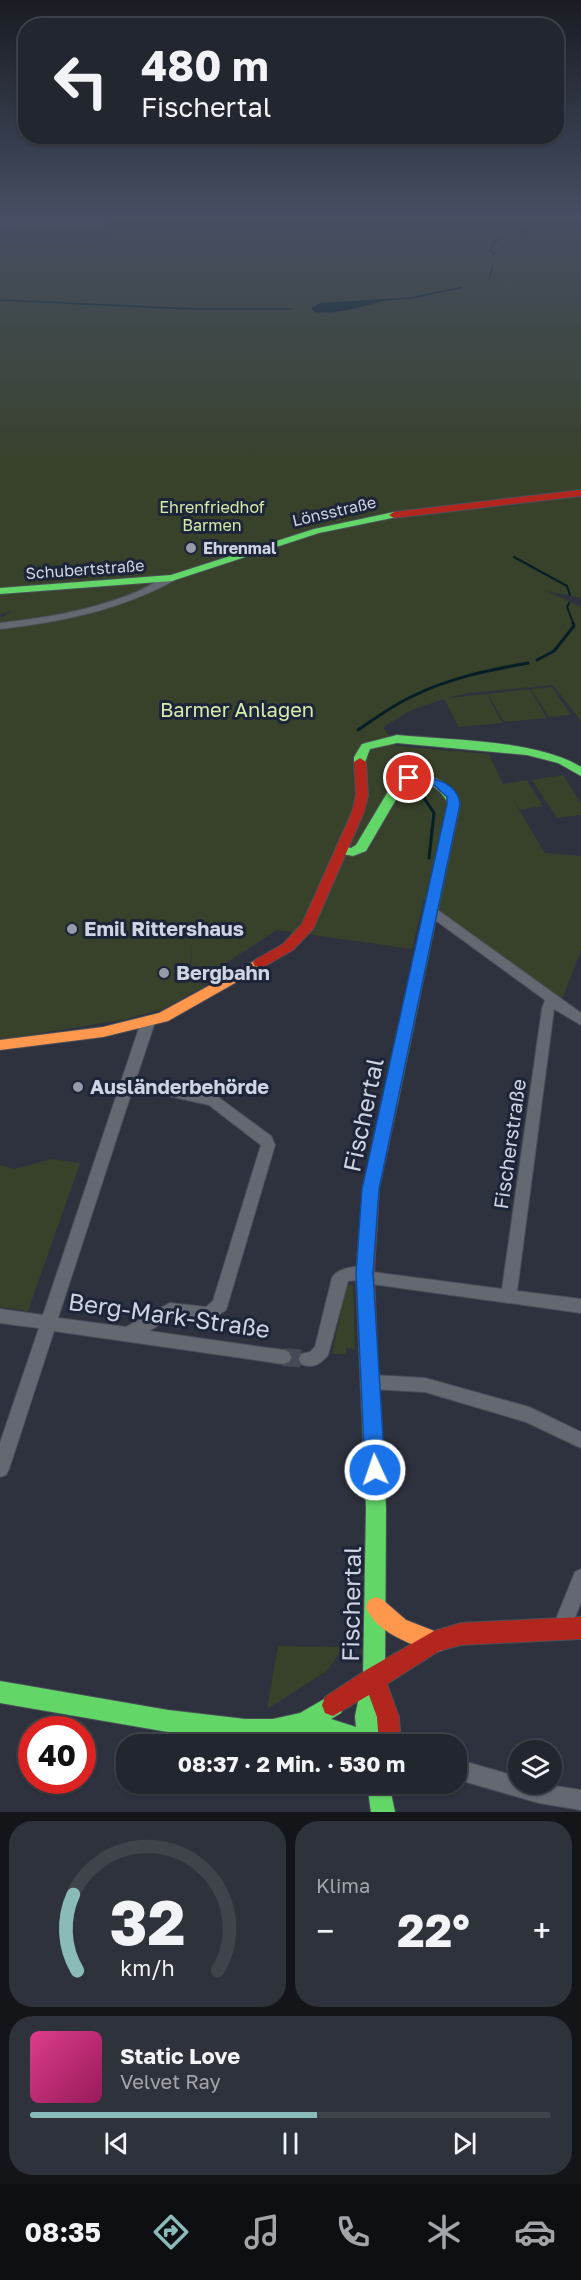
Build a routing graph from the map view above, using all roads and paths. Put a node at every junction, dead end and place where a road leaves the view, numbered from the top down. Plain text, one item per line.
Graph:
1 (581, 493) edge
2 (172, 578) junction
3 (0, 591) edge
4 (0, 626) edge
5 (581, 772) edge
6 (342, 850) junction
7 (431, 910) junction
8 (552, 999) junction
9 (581, 1020) edge
10 (148, 1022) junction
11 (0, 1046) edge
12 (129, 1082) junction
13 (365, 1275) junction
14 (509, 1295) junction
15 (581, 1306) edge
16 (0, 1316) edge
17 (48, 1323) junction
18 (129, 1335) junction
19 (283, 1357) tunnel mouth
20 (307, 1359) dead end
21 (370, 1382) junction
22 (581, 1440) edge
23 (0, 1469) edge
24 (581, 1578) edge
25 (376, 1607) junction
26 (581, 1628) edge
27 (560, 1630) junction
28 (434, 1642) junction
29 (374, 1678) junction
30 (0, 1692) edge
31 (304, 1723) junction
32 (346, 1734) edge
33 (369, 1734) edge
34 (389, 1734) edge
35 (467, 1772) edge
36 (380, 1794) edge
37 (386, 1794) edge
38 (581, 1800) edge
39 (383, 1811) edge

1 - 2 street, Lönsstraße
2 - 3 street, Schubertstraße
2 - 4 street, Lönsstraße
5 - 6 street
6 - 7 street, Fischertal
6 - 10 street
7 - 8 street
7 - 13 street, Fischertal
8 - 9 street
8 - 14 street, Fischerstraße
10 - 11 street
10 - 12 street
12 - 17 street
12 - 18 street
13 - 14 street
13 - 20 street
13 - 21 street, Fischertal
14 - 15 street
16 - 17 street, Berg-Mark-Straße
17 - 18 street, Berg-Mark-Straße
17 - 23 street
18 - 19 street, Berg-Mark-Straße
21 - 22 street
21 - 25 street, Fischertal
24 - 27 street
25 - 28 street
25 - 29 street, Fischertal
26 - 27 street
27 - 28 street
28 - 29 street
29 - 31 street
29 - 33 street, Fischertal
29 - 34 street, Fischertal
30 - 31 street
31 - 32 street
35 - 38 street
36 - 39 street
37 - 39 street

